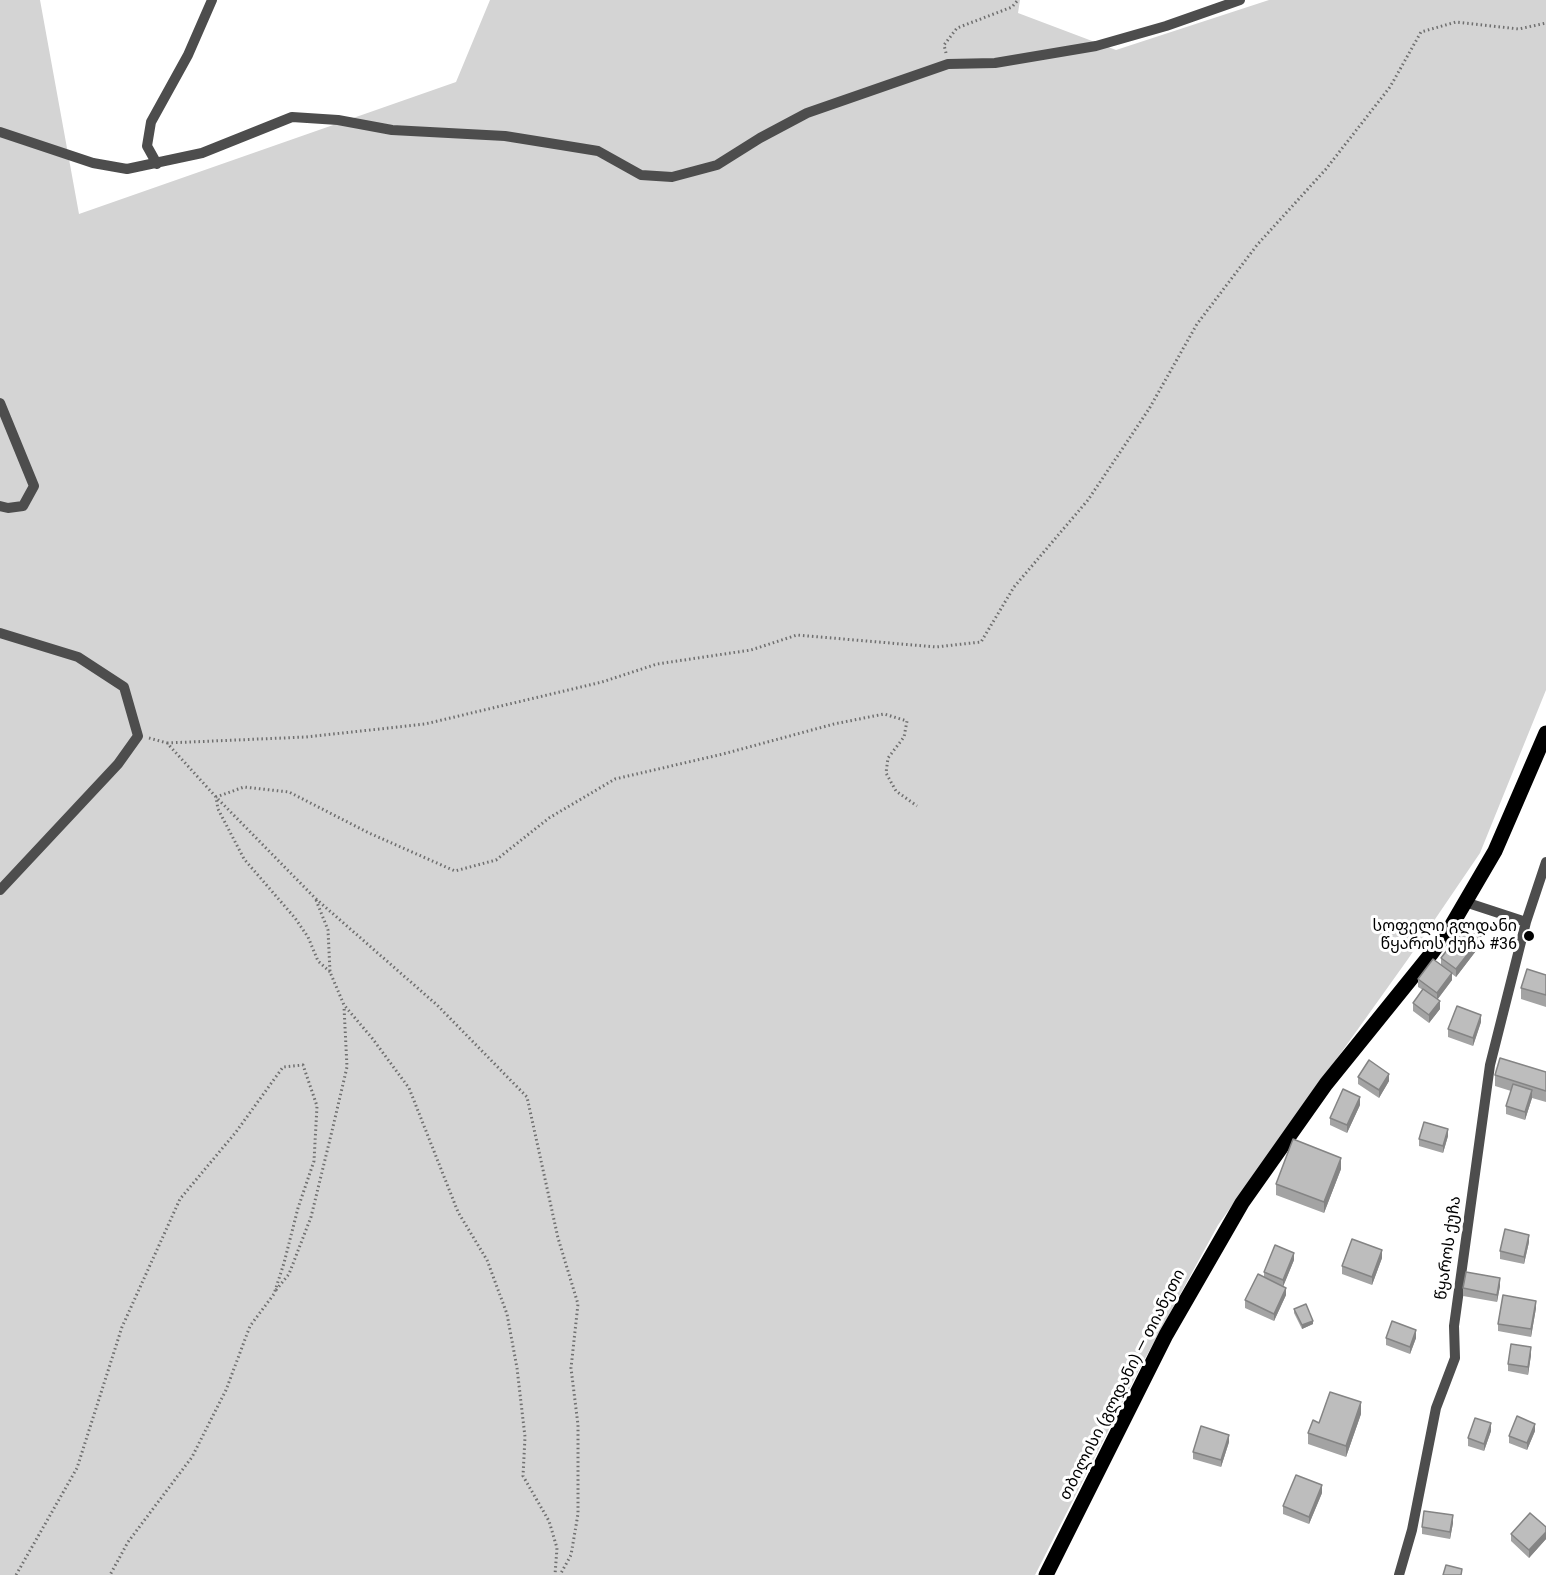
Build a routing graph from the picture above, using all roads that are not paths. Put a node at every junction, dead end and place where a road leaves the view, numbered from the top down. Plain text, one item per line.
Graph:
1 (212, 0) edge
2 (1240, 0) edge
3 (0, 132) edge
4 (157, 164) junction
5 (0, 403) edge
6 (0, 506) edge
7 (0, 633) edge
8 (1546, 733) edge
9 (1546, 862) edge
10 (0, 890) edge
11 (1465, 902) junction
12 (1526, 922) junction
13 (1046, 1575) edge
14 (1399, 1575) edge

1 - 4 street
2 - 4 street
3 - 4 street
5 - 6 street
7 - 10 street
8 - 11 main road, თბილისი (გლდანი) — თიანეთი
9 - 12 street, წყაროს ქუჩა
11 - 12 street
11 - 13 main road, თბილისი (გლდანი) — თიანეთი
12 - 14 street, წყაროს ქუჩა

